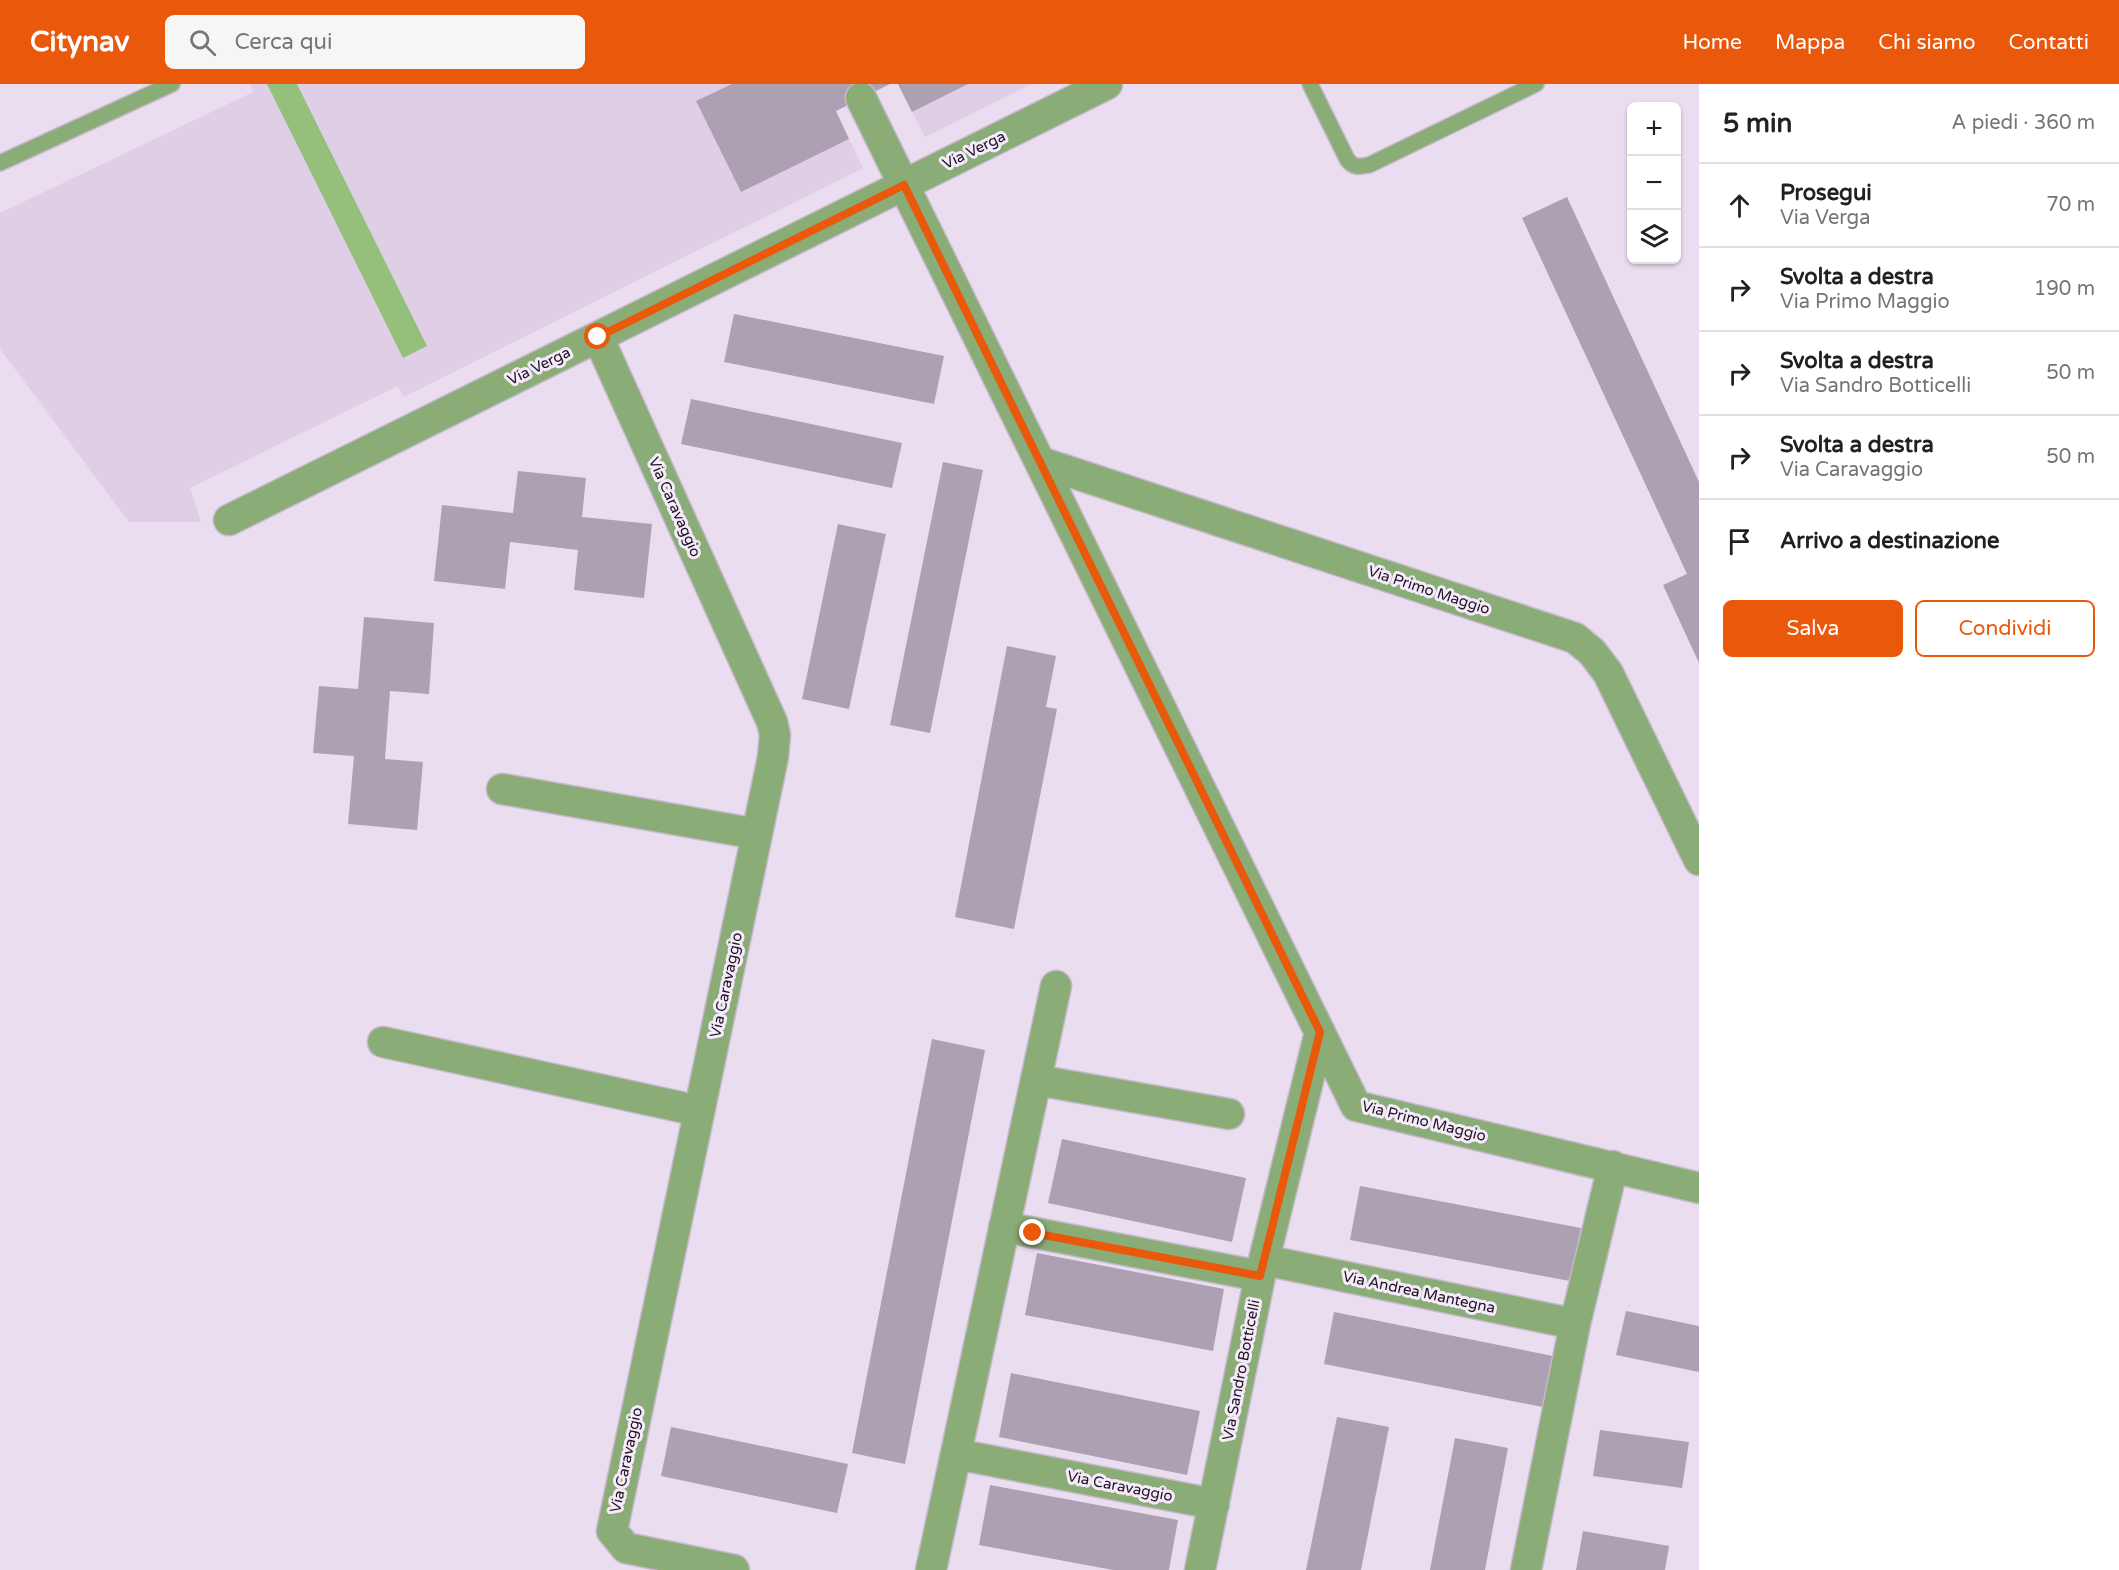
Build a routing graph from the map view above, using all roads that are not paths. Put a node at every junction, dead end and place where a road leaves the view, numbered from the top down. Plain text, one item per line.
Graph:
1 (172, 84) edge
2 (1107, 84) edge
3 (1310, 84) edge
4 (1536, 84) edge
5 (861, 98) dead end
6 (0, 163) edge
7 (904, 185) junction
8 (598, 337) junction
9 (1040, 462) junction
10 (229, 520) dead end
11 (502, 789) dead end
12 (757, 834) junction
13 (1699, 860) edge
14 (1056, 986) dead end
15 (1320, 1032) junction
16 (383, 1041) dead end
17 (1036, 1080) junction
18 (699, 1111) junction
19 (1229, 1114) dead end
20 (1613, 1166) junction
21 (1699, 1188) edge
22 (1004, 1227) junction
23 (1262, 1268) junction
24 (1575, 1324) junction
25 (956, 1454) junction
26 (1214, 1504) junction
27 (734, 1570) edge
28 (931, 1570) edge
29 (1200, 1570) edge
30 (1526, 1570) edge

1 - 6 lane
2 - 7 street, Via Verga
3 - 4 lane
5 - 7 street, Via Primo Maggio
7 - 8 street, Via Verga
7 - 9 street, Via Primo Maggio
8 - 10 street, Via Verga
8 - 12 street, Via Caravaggio
9 - 13 street, Via Primo Maggio
9 - 15 street, Via Primo Maggio
11 - 12 street
12 - 18 street, Via Caravaggio
14 - 17 street
15 - 20 street, Via Primo Maggio
15 - 23 street, Via Sandro Botticelli
16 - 18 street
17 - 19 street
17 - 22 street
18 - 27 street, Via Caravaggio
20 - 21 street, Via Primo Maggio
20 - 24 street
22 - 23 street
22 - 25 street
23 - 24 street, Via Andrea Mantegna
23 - 26 street, Via Sandro Botticelli
24 - 30 street
25 - 26 street, Via Caravaggio
25 - 28 street
26 - 29 street, Via Sandro Botticelli

